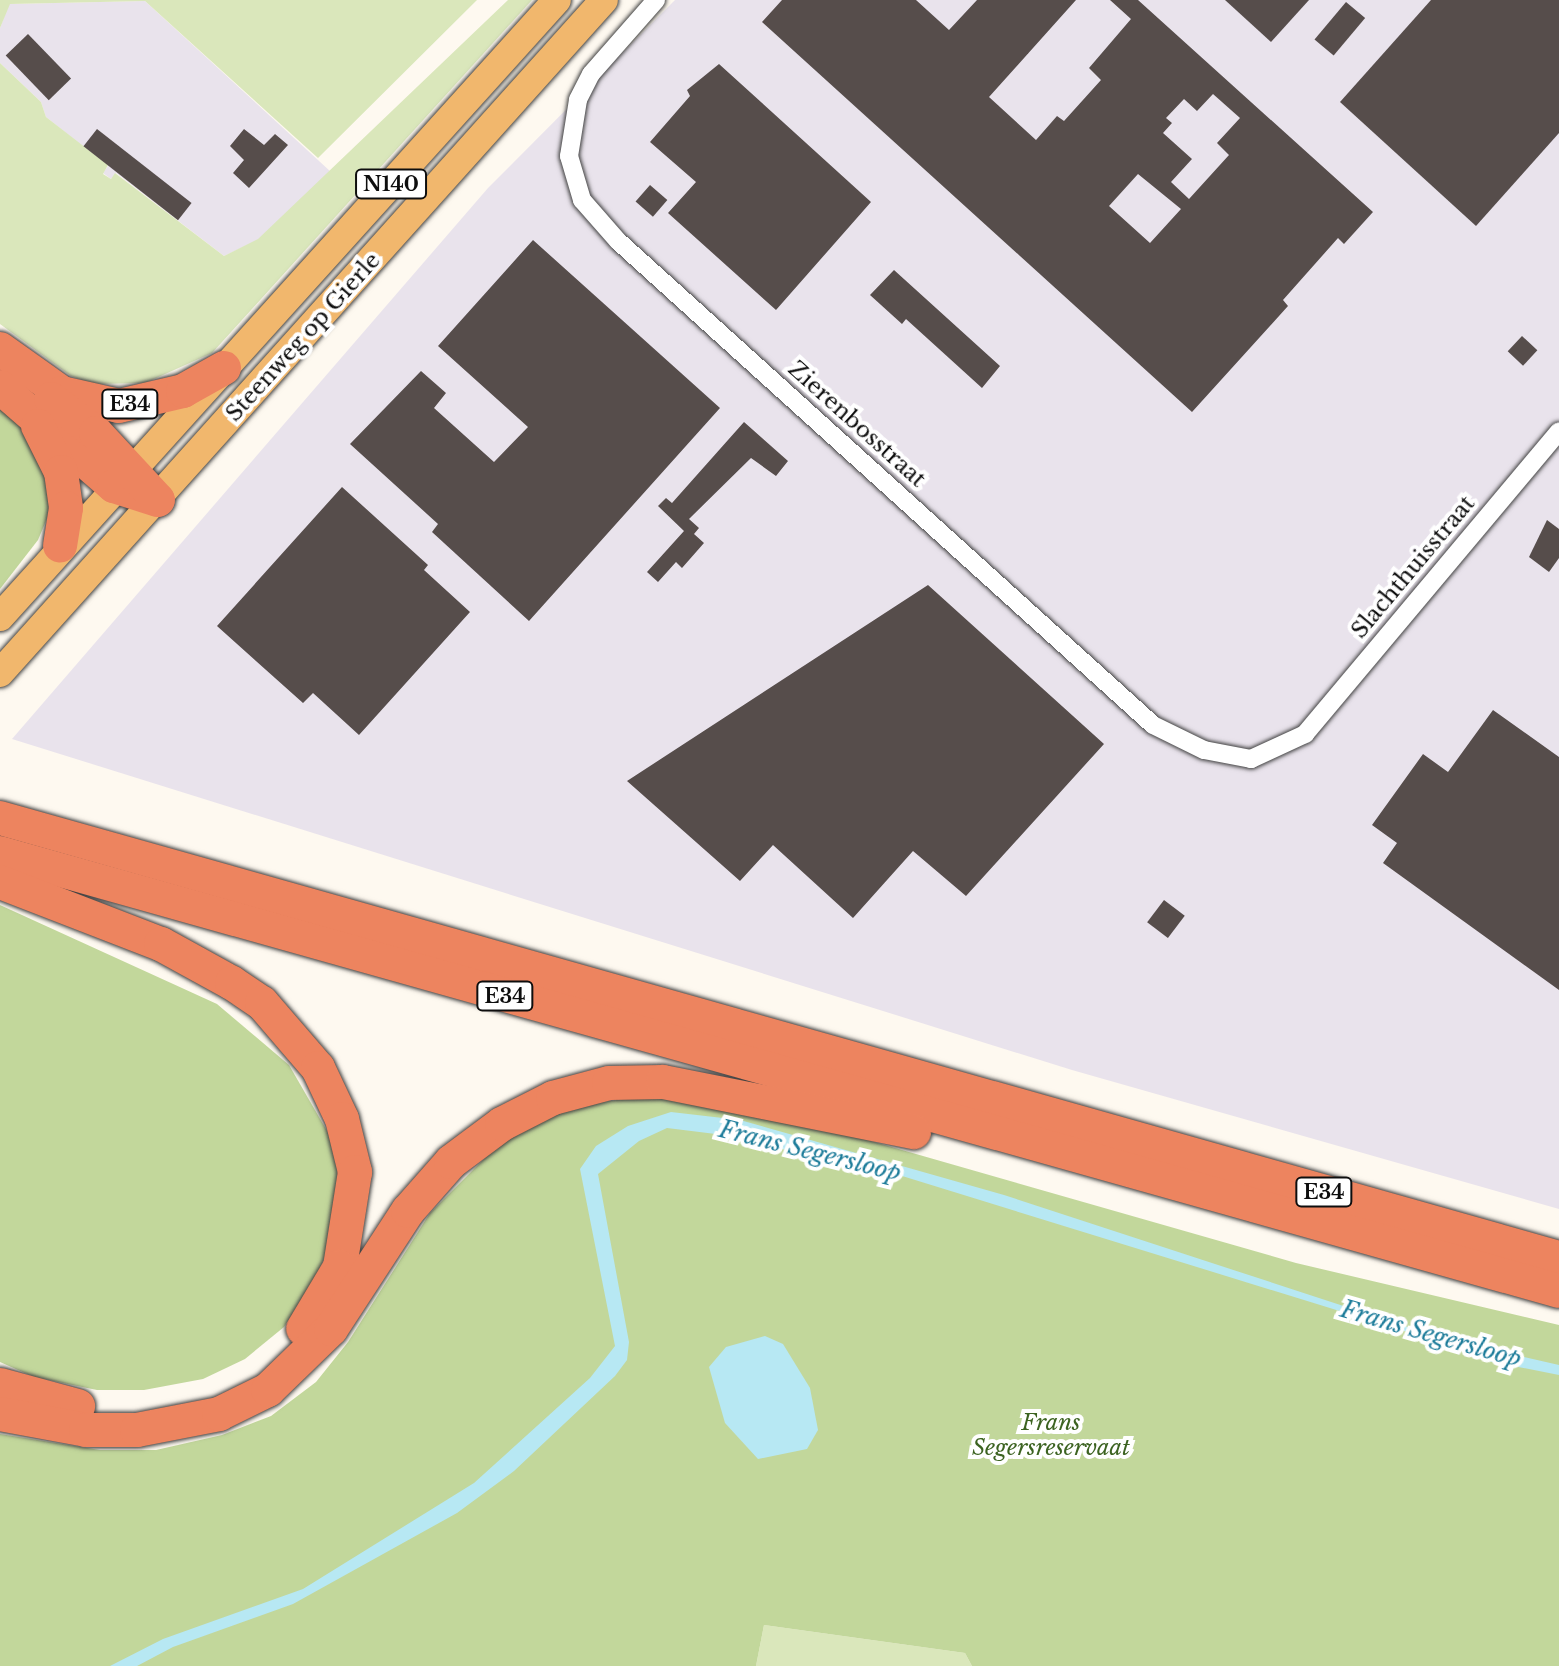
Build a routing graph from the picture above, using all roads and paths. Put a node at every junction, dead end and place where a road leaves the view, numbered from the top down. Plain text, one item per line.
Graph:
1 (557, 0) edge
2 (604, 0) edge
3 (656, 0) edge
4 (6, 367) edge
5 (224, 368) junction
6 (31, 416) junction
7 (1559, 431) edge
8 (122, 477) junction
9 (158, 500) junction
10 (60, 546) junction
11 (0, 617) edge
12 (0, 673) edge
13 (1305, 734) joint
14 (0, 818) edge
15 (0, 853) edge
16 (0, 882) edge
17 (1011, 1136) junction
18 (1559, 1258) edge
19 (1559, 1291) edge
20 (0, 1385) edge
21 (0, 1414) edge

1 - 5 main road, Steenweg op Gierle / N140
2 - 9 main road, Steenweg op Gierle / N140
3 - 13 street, Zierenbosstraat
4 - 5 highway, E34
4 - 6 highway, E34
4 - 8 highway, E34
5 - 8 main road, Steenweg op Gierle / N140
6 - 8 highway, E34
6 - 10 highway, E34
7 - 13 street, Slachthuisstraat
8 - 9 highway, E34
8 - 10 main road, Steenweg op Gierle / N140
9 - 12 main road, Steenweg op Gierle / N140
10 - 11 main road, Steenweg op Gierle / N140
14 - 18 highway, E34
15 - 17 highway, E34
16 - 20 highway
17 - 19 highway, E34
17 - 21 highway

